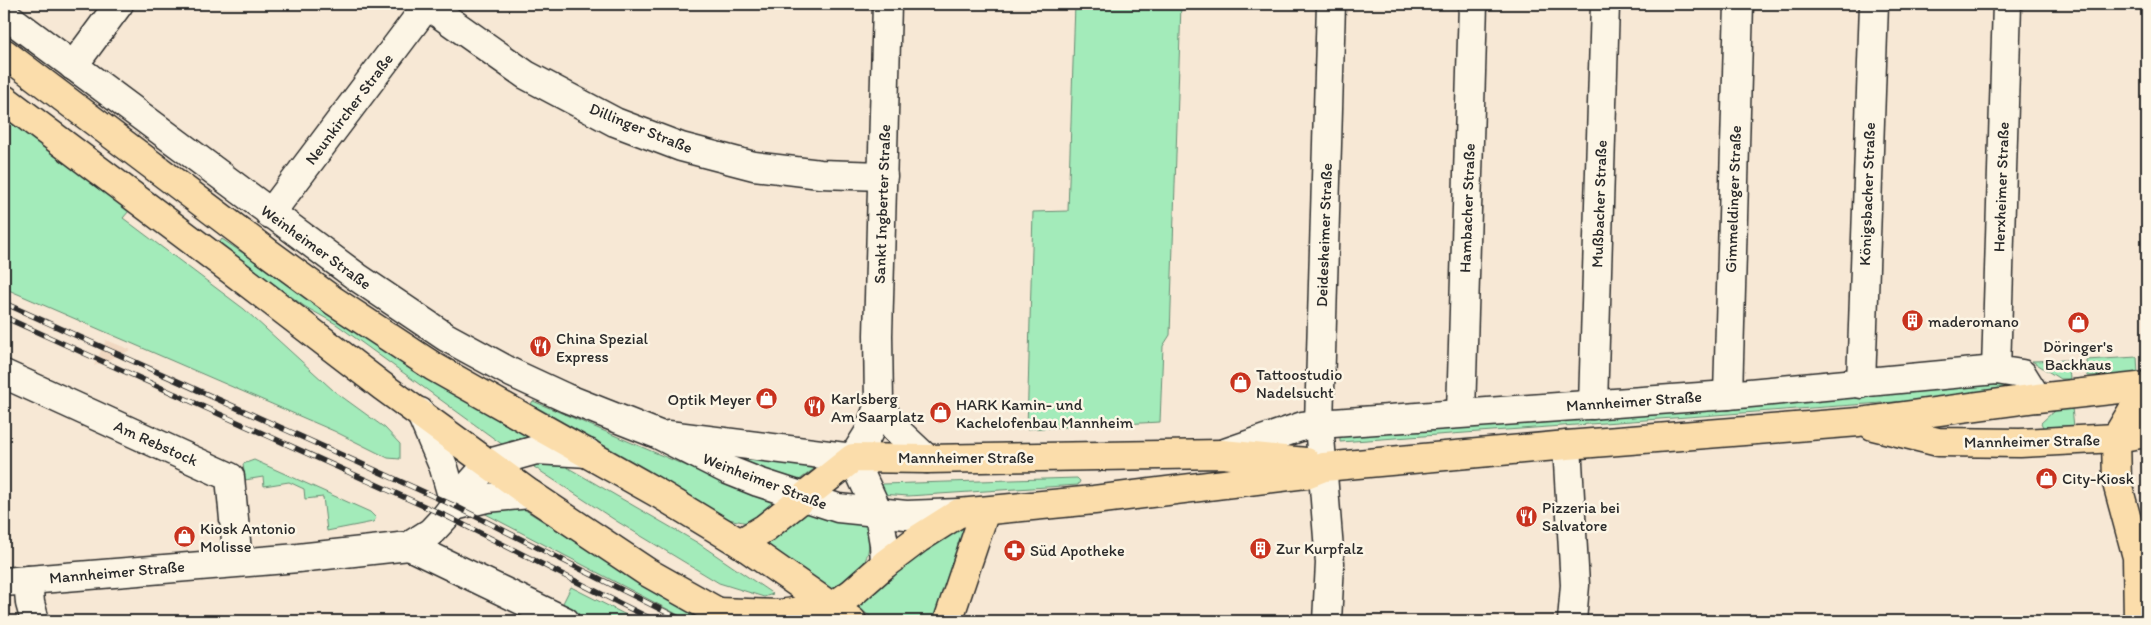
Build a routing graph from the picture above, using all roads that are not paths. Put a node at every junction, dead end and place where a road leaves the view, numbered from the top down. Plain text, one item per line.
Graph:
1 (119, 4) edge
2 (428, 4) edge
3 (887, 4) edge
4 (1331, 4) edge
5 (1473, 4) edge
6 (1605, 4) edge
7 (1739, 4) edge
8 (1874, 4) edge
9 (2007, 4) edge
10 (4, 14) edge
11 (4, 53) edge
12 (72, 66) junction
13 (4, 99) edge
14 (883, 176) junction
15 (270, 214) junction
16 (1996, 370) junction
17 (4, 374) edge
18 (2147, 376) edge
19 (1861, 384) junction
20 (2147, 386) edge
21 (2147, 390) edge
22 (1728, 395) junction
23 (2037, 398) junction
24 (879, 404) junction
25 (1594, 404) junction
26 (420, 412) junction
27 (1461, 413) junction
28 (1860, 422) junction
29 (1319, 424) junction
30 (2147, 433) edge
31 (656, 434) junction
32 (2116, 438) junction
33 (2020, 443) junction
34 (1567, 445) junction
35 (588, 453) junction
36 (1222, 454) junction
37 (1095, 457) junction
38 (852, 458) junction
39 (927, 459) junction
40 (489, 463) junction
41 (1324, 467) junction
42 (530, 494) junction
43 (802, 496) junction
44 (1094, 500) junction
45 (455, 506) junction
46 (986, 511) junction
47 (959, 512) junction
48 (879, 514) junction
49 (2147, 514) edge
50 (740, 543) junction
51 (409, 546) junction
52 (2137, 557) junction
53 (238, 562) junction
54 (885, 564) junction
55 (16, 581) edge
56 (842, 614) edge
57 (727, 617) edge
58 (35, 621) edge
59 (565, 621) edge
60 (948, 621) edge
61 (1327, 621) edge
62 (1572, 621) edge
63 (2138, 621) edge

1 - 12 street
2 - 14 street, Dillinger Straße
2 - 15 street, Neunkircher Straße
3 - 14 street, Sankt Ingberter Straße
4 - 29 street, Deidesheimer Straße
5 - 27 street, Hambacher Straße
6 - 25 street, Mußbacher Straße
7 - 22 street, Gimmeldinger Straße
8 - 19 street, Königsbacher Straße
9 - 16 street, Herxheimer Straße
10 - 12 street, Weinheimer Straße
11 - 35 main road
12 - 15 street, Weinheimer Straße
13 - 26 main road
14 - 24 street, Sankt Ingberter Straße
15 - 31 street, Weinheimer Straße
16 - 19 street, Mannheimer Straße
16 - 23 street, Mannheimer Straße
17 - 53 street, Am Rebstock
18 - 20 street
19 - 22 street, Mannheimer Straße
20 - 21 main road
20 - 23 main road, Mannheimer Straße
20 - 32 main road
22 - 25 street, Mannheimer Straße
23 - 28 main road, Mannheimer Straße
23 - 33 main road
24 - 38 street, Sankt Ingberter Straße
24 - 39 street
25 - 27 street, Mannheimer Straße
26 - 40 main road
26 - 45 street
27 - 29 street, Mannheimer Straße
28 - 33 main road, Mannheimer Straße
28 - 34 main road, Mannheimer Straße
29 - 36 street, Mannheimer Straße
29 - 41 street, Deidesheimer Straße
30 - 32 main road, Mannheimer Straße
31 - 38 street, Weinheimer Straße
31 - 43 street, Weinheimer Straße
32 - 33 main road, Mannheimer Straße
32 - 52 main road
34 - 41 main road, Mannheimer Straße
34 - 62 street
35 - 40 street
35 - 50 main road
36 - 37 main road, Mannheimer Straße
36 - 41 main road, Mannheimer Straße
37 - 39 main road, Mannheimer Straße
37 - 44 main road
38 - 39 main road, Mannheimer Straße
38 - 43 main road
38 - 48 street
40 - 42 main road
40 - 45 street, Mannheimer Straße
41 - 44 main road, Mannheimer Straße
41 - 61 street, Deidesheimer Straße
42 - 45 street
42 - 57 main road
43 - 48 street, Weinheimer Straße
43 - 50 main road
44 - 46 main road, Mannheimer Straße
45 - 51 street, Mannheimer Straße
46 - 47 main road, Mannheimer Straße
46 - 60 main road
47 - 48 street, Mannheimer Straße
47 - 54 main road
48 - 54 street
49 - 52 main road
50 - 56 main road
51 - 53 street, Mannheimer Straße
51 - 59 street
52 - 63 main road
53 - 55 street, Mannheimer Straße
54 - 56 main road
55 - 58 street
56 - 57 main road

